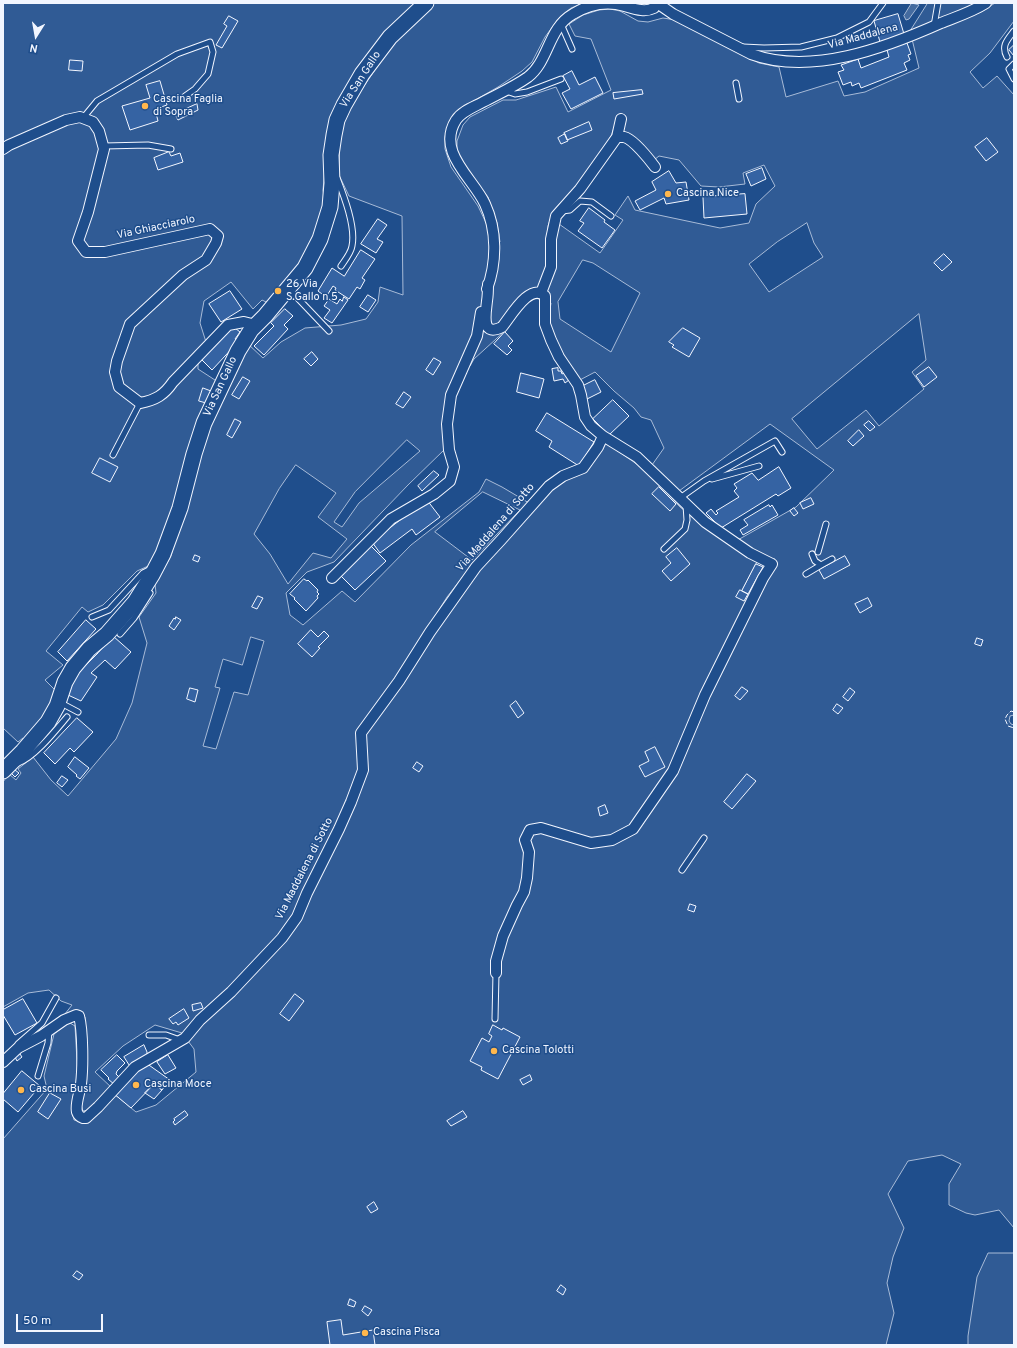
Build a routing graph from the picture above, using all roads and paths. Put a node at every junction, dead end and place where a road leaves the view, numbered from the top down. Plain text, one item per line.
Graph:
1 (426, 3) edge
2 (656, 3) edge
3 (883, 3) edge
4 (938, 3) edge
5 (986, 3) edge
6 (561, 23) junction
7 (934, 26) junction
8 (1014, 31) edge
9 (738, 46) junction
10 (572, 49) dead end
11 (1007, 57) dead end
12 (1014, 64) edge
13 (561, 79) dead end
14 (1014, 79) edge
15 (736, 83) dead end
16 (506, 91) junction
17 (185, 96) dead end
18 (739, 99) dead end
19 (83, 118) junction
20 (621, 119) dead end
21 (617, 137) junction
22 (104, 146) junction
23 (3, 149) edge
24 (171, 149) dead end
25 (655, 167) dead end
26 (332, 171) junction
27 (560, 211) junction
28 (611, 216) dead end
29 (341, 266) dead end
30 (488, 284) junction
31 (289, 288) junction
32 (541, 293) junction
33 (276, 312) dead end
34 (252, 330) junction
35 (497, 330) junction
36 (330, 331) dead end
37 (474, 342) junction
38 (140, 403) junction
39 (603, 436) junction
40 (782, 452) dead end
41 (113, 455) dead end
42 (759, 466) dead end
43 (704, 481) junction
44 (683, 501) junction
45 (826, 524) dead end
46 (664, 550) dead end
47 (818, 552) dead end
48 (812, 554) dead end
49 (832, 559) dead end
50 (821, 565) junction
51 (155, 571) junction
52 (806, 574) dead end
53 (332, 578) dead end
54 (92, 618) dead end
55 (120, 634) dead end
56 (59, 702) junction
57 (78, 712) dead end
58 (68, 717) dead end
59 (7, 766) edge
60 (704, 838) dead end
61 (682, 870) dead end
62 (496, 973) joint
63 (56, 998) dead end
64 (495, 1019) dead end
65 (49, 1030) junction
66 (149, 1035) dead end
67 (181, 1041) junction
68 (14, 1051) junction
69 (3, 1062) edge
70 (38, 1076) dead end

1 - 26 street, Via San Gallo
2 - 6 street
2 - 9 street, Via Maddalena
3 - 9 lane
4 - 7 lane
5 - 7 street, Via Maddalena
6 - 10 lane
6 - 16 street
7 - 9 street, Via Maddalena
8 - 11 lane
12 - 14 lane
13 - 16 lane
15 - 18 lane
16 - 30 street
17 - 19 lane
19 - 22 street
19 - 23 street
20 - 21 street
21 - 25 street
21 - 27 street
22 - 24 lane
22 - 38 street, Via Ghiacciarolo
26 - 29 lane
26 - 31 street, Via San Gallo
27 - 28 lane
27 - 32 street
30 - 35 street
30 - 37 street
31 - 34 street, Via San Gallo
31 - 36 lane
32 - 35 street
32 - 39 street
33 - 34 lane
34 - 38 street
34 - 51 street, Via San Gallo
35 - 37 street
37 - 53 street
38 - 41 lane
39 - 44 street
39 - 67 street, Via Maddalena di Sotto
40 - 43 lane
42 - 43 lane
43 - 44 lane
44 - 46 lane
44 - 62 street
45 - 47 lane
48 - 50 lane
49 - 50 lane
50 - 52 lane
51 - 54 lane
51 - 55 lane
51 - 56 street, Via San Gallo
56 - 57 lane
56 - 59 street, Via San Gallo
58 - 59 lane
60 - 61 lane
62 - 64 lane
63 - 68 lane
65 - 67 street, Via Maddalena di Sotto
65 - 68 street, Via Maddalena di Sotto
65 - 70 lane
66 - 67 lane
68 - 69 street, Via Maddalena di Sotto

